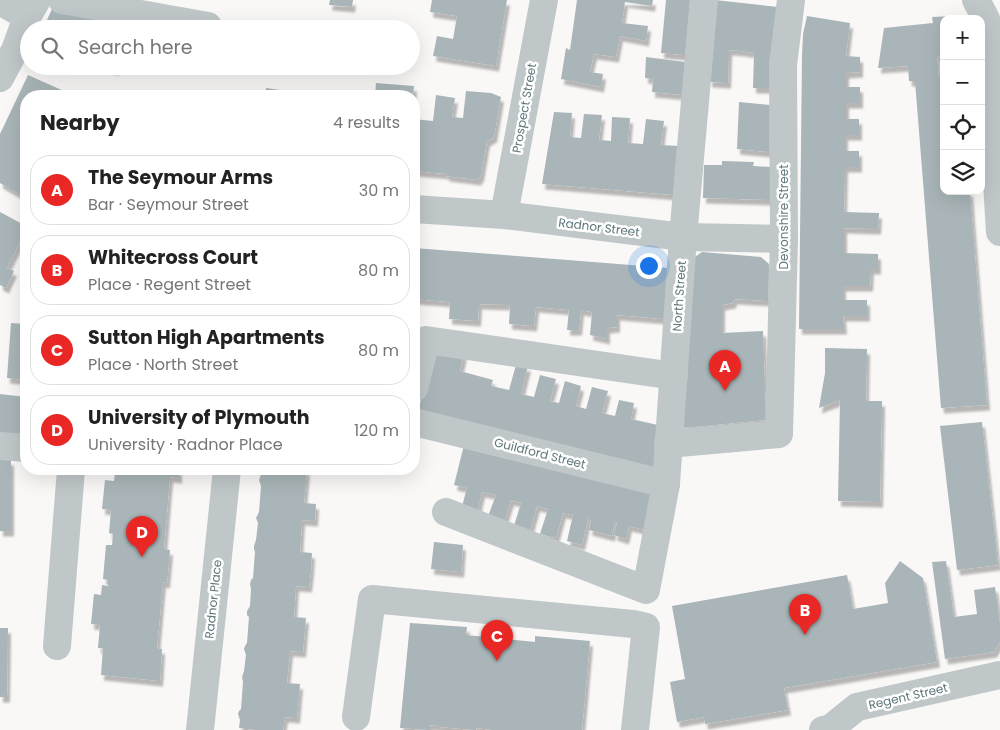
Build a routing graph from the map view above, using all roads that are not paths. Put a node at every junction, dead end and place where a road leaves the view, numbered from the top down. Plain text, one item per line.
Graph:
1 (54, 0) edge
2 (62, 0) edge
3 (544, 0) edge
4 (704, 0) edge
5 (792, 0) edge
6 (976, 0) edge
7 (0, 1) edge
8 (32, 9) edge
9 (174, 20) edge
10 (20, 38) edge
11 (0, 78) edge
12 (997, 134) edge
13 (420, 208) edge
14 (504, 215) junction
15 (1000, 232) edge
16 (683, 237) junction
17 (784, 240) junction
18 (420, 364) edge
19 (674, 376) junction
20 (420, 423) edge
21 (668, 444) junction
22 (0, 446) edge
23 (20, 448) edge
24 (71, 475) edge
25 (226, 475) edge
26 (666, 484) junction
27 (446, 512) dead end
28 (57, 646) dead end
29 (1000, 675) edge
30 (356, 717) dead end
31 (200, 730) edge
32 (635, 730) edge
33 (823, 730) edge

1 - 8 street
2 - 9 street
3 - 14 street, Prospect Street
4 - 16 street, North Street
5 - 17 street, Devonshire Street
6 - 12 street
7 - 8 street
10 - 11 street
12 - 15 street
13 - 14 street, Radnor Street
14 - 16 street, Radnor Street
16 - 17 street, Radnor Street
16 - 19 street, North Street
17 - 21 street, Devonshire Street
18 - 19 street
19 - 21 street, North Street
20 - 26 street, Guildford Street
21 - 26 street, North Street
22 - 23 street
24 - 28 street
25 - 31 street, Radnor Place
26 - 27 street, North Street
29 - 33 street, Regent Street
30 - 32 street

